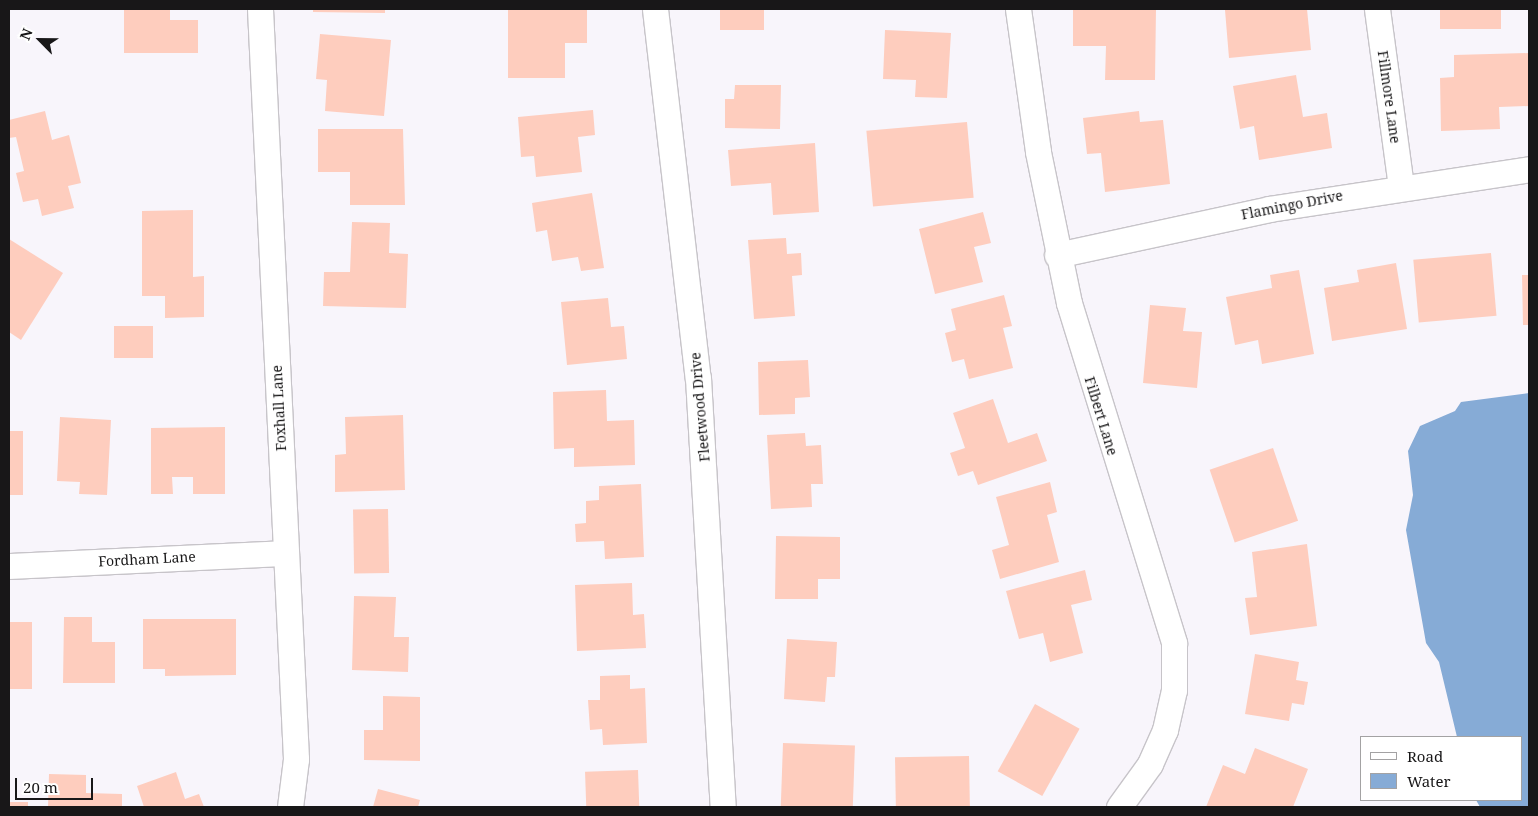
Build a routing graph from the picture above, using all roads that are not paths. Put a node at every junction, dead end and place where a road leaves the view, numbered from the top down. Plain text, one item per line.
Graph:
1 (260, 9) edge
2 (655, 9) edge
3 (1018, 9) edge
4 (1377, 9) edge
5 (1529, 169) edge
6 (1401, 186) junction
7 (1058, 255) junction
8 (286, 553) junction
9 (9, 566) edge
10 (290, 807) edge
11 (723, 807) edge
12 (1119, 807) edge

1 - 8 street, Foxhall Lane
2 - 11 street, Fleetwood Drive
3 - 7 street, Filbert Lane
4 - 6 street, Fillmore Lane
5 - 6 street, Flamingo Drive
6 - 7 street, Flamingo Drive
7 - 12 street, Filbert Lane
8 - 9 street, Fordham Lane
8 - 10 street, Foxhall Lane

